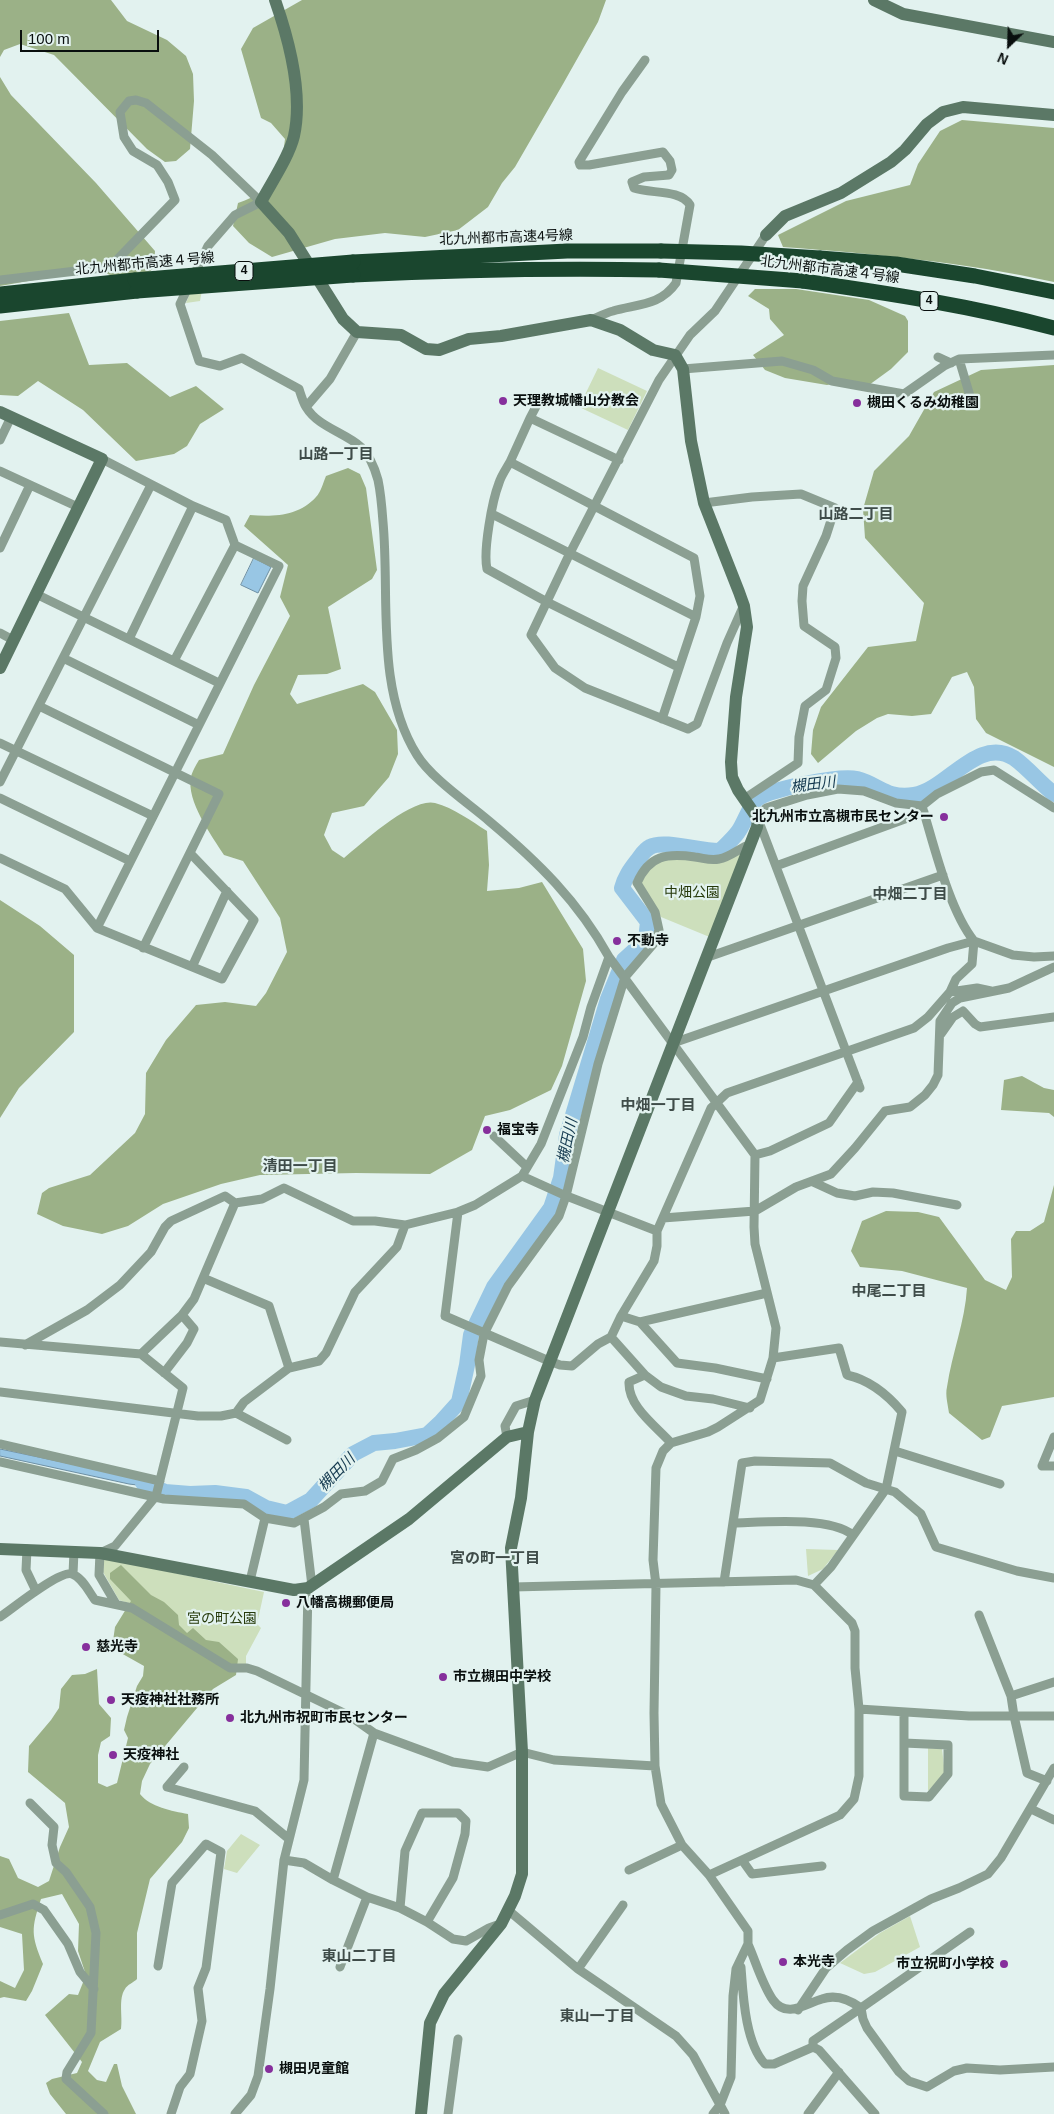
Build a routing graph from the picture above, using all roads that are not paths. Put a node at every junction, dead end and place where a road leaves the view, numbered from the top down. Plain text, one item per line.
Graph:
1 (275, 0) edge
2 (874, 0) edge
3 (1054, 42) edge
4 (645, 60) dead end
5 (1054, 115) edge
6 (261, 202) junction
7 (766, 235) joint
8 (661, 251) joint
9 (353, 269) junction
10 (0, 280) edge
11 (136, 286) junction
12 (1054, 292) edge
13 (0, 294) edge
14 (0, 306) edge
15 (591, 320) junction
16 (1054, 328) edge
17 (357, 332) junction
18 (1054, 354) edge
19 (675, 355) junction
20 (938, 357) dead end
21 (955, 361) junction
22 (683, 369) junction
23 (970, 396) dead end
24 (540, 399) dead end
25 (306, 407) junction
26 (6, 415) edge
27 (530, 418) junction
28 (0, 440) edge
29 (102, 459) junction
30 (618, 460) junction
31 (510, 462) junction
32 (0, 471) edge
33 (30, 485) junction
34 (151, 485) junction
35 (704, 503) junction
36 (193, 506) junction
37 (595, 506) junction
38 (78, 507) junction
39 (492, 514) junction
40 (235, 545) junction
41 (0, 548) edge
42 (570, 553) junction
43 (36, 594) junction
44 (547, 602) junction
45 (744, 606) junction
46 (84, 617) junction
47 (696, 617) junction
48 (0, 634) edge
49 (129, 639) junction
50 (13, 640) junction
51 (63, 658) junction
52 (174, 661) junction
53 (678, 667) junction
54 (0, 668) edge
55 (219, 683) junction
56 (39, 706) junction
57 (662, 719) junction
58 (199, 725) junction
59 (0, 743) edge
60 (16, 750) junction
61 (175, 772) junction
62 (0, 782) edge
63 (0, 798) edge
64 (745, 801) junction
65 (1054, 808) edge
66 (923, 809) junction
67 (153, 816) junction
68 (757, 817) junction
69 (751, 844) junction
70 (190, 853) junction
71 (0, 858) edge
72 (130, 861) junction
73 (776, 866) junction
74 (944, 875) junction
75 (227, 892) junction
76 (798, 926) junction
77 (97, 928) junction
78 (974, 941) junction
79 (143, 948) junction
80 (708, 957) junction
81 (1053, 957) edge
82 (612, 960) junction
83 (192, 967) junction
84 (1054, 967) edge
85 (625, 977) junction
86 (991, 991) junction
87 (824, 992) junction
88 (950, 992) junction
89 (1054, 1017) edge
90 (941, 1034) junction
91 (673, 1043) junction
92 (846, 1052) junction
93 (716, 1101) junction
94 (494, 1136) dead end
95 (755, 1155) junction
96 (524, 1172) junction
97 (813, 1182) junction
98 (565, 1196) junction
99 (235, 1203) junction
100 (957, 1205) dead end
101 (755, 1211) junction
102 (458, 1212) junction
103 (608, 1212) junction
104 (663, 1218) junction
105 (405, 1225) junction
106 (657, 1231) junction
107 (203, 1278) junction
108 (767, 1293) junction
109 (182, 1315) junction
110 (621, 1316) junction
111 (640, 1322) junction
112 (477, 1330) junction
113 (611, 1338) junction
114 (0, 1342) edge
115 (25, 1345) junction
116 (140, 1354) junction
117 (774, 1358) junction
118 (550, 1361) junction
119 (289, 1368) junction
120 (164, 1373) junction
121 (644, 1375) junction
122 (768, 1379) junction
123 (0, 1392) edge
124 (535, 1400) junction
125 (750, 1408) junction
126 (177, 1413) junction
127 (236, 1413) junction
128 (528, 1432) junction
129 (507, 1437) junction
130 (1054, 1437) edge
131 (287, 1440) dead end
132 (671, 1443) junction
133 (0, 1444) edge
134 (895, 1451) junction
135 (0, 1462) edge
136 (1054, 1466) edge
137 (160, 1483) junction
138 (1000, 1484) dead end
139 (886, 1490) junction
140 (156, 1496) junction
141 (265, 1518) junction
142 (304, 1519) junction
143 (734, 1523) junction
144 (853, 1535) junction
145 (0, 1549) edge
146 (27, 1549) junction
147 (74, 1551) junction
148 (100, 1553) junction
149 (72, 1574) junction
150 (1054, 1578) edge
151 (250, 1582) junction
152 (724, 1582) junction
153 (656, 1585) junction
154 (814, 1585) junction
155 (513, 1587) junction
156 (310, 1588) junction
157 (36, 1591) junction
158 (116, 1604) junction
159 (979, 1615) dead end
160 (0, 1618) edge
161 (1054, 1682) edge
162 (305, 1694) junction
163 (1011, 1696) junction
164 (859, 1709) junction
165 (904, 1712) junction
166 (1014, 1716) junction
167 (1054, 1716) edge
168 (374, 1734) junction
169 (904, 1743) junction
170 (522, 1752) junction
171 (655, 1766) junction
172 (184, 1767) dead end
173 (1054, 1768) edge
174 (1047, 1781) junction
175 (30, 1803) dead end
176 (1031, 1809) junction
177 (1054, 1820) edge
178 (289, 1838) junction
179 (682, 1845) junction
180 (284, 1860) junction
181 (742, 1860) junction
182 (822, 1866) dead end
183 (629, 1870) dead end
184 (709, 1875) junction
185 (332, 1880) junction
186 (367, 1897) junction
187 (623, 1905) dead end
188 (400, 1908) junction
189 (508, 1910) junction
190 (0, 1915) edge
191 (427, 1922) junction
192 (500, 1924) junction
193 (970, 1932) dead end
194 (748, 1944) junction
195 (740, 1960) junction
196 (158, 1966) dead end
197 (340, 1967) dead end
198 (578, 1969) junction
199 (94, 1989) junction
200 (861, 2008) junction
201 (798, 2010) junction
202 (458, 2039) dead end
203 (813, 2047) junction
204 (1054, 2066) edge
205 (839, 2072) junction
206 (720, 2105) junction
207 (104, 2114) edge
208 (171, 2114) edge
209 (235, 2114) edge
210 (421, 2114) edge
211 (448, 2114) edge
212 (713, 2114) edge
213 (725, 2114) edge
214 (808, 2114) edge
215 (874, 2114) edge

1 - 6 street
2 - 3 street
4 - 15 street
5 - 7 street
6 - 10 street
6 - 17 street
6 - 25 street
7 - 19 street
8 - 9 highway, 北九州都市高速4号線
8 - 12 highway, 北九州都市高速４号線, bridge
9 - 11 highway, 北九州都市高速４号線 / 4, bridge
9 - 16 highway, 北九州都市高速４号線 / 4, bridge
11 - 13 highway, 北九州都市高速４号線 / 4
11 - 14 highway, 北九州都市高速４号線 / 4
15 - 17 street
15 - 19 street
17 - 25 street
18 - 21 street
19 - 22 street
19 - 30 street
20 - 21 street
21 - 22 street
21 - 23 street
22 - 35 street
24 - 27 street
25 - 82 street
26 - 28 street
26 - 29 street
27 - 30 street
27 - 31 street
29 - 34 street
29 - 38 street
30 - 37 street
31 - 37 street
31 - 39 street
32 - 33 street
33 - 38 street
33 - 41 street
34 - 36 street
34 - 46 street
35 - 45 street
35 - 64 street
36 - 40 street
36 - 49 street
37 - 42 street
37 - 47 street
38 - 43 street
39 - 42 street
39 - 44 street
40 - 52 street
40 - 55 street
42 - 44 street
42 - 47 street
43 - 46 street
43 - 50 street
44 - 53 street
44 - 57 street
45 - 57 street
45 - 64 street
46 - 49 street
46 - 51 street
47 - 53 street
48 - 50 street
49 - 52 street
50 - 54 street
51 - 56 street
51 - 58 street
52 - 55 street
53 - 57 street
55 - 58 street
56 - 60 street
56 - 61 street
58 - 61 street
59 - 60 street
60 - 62 street
60 - 67 street
61 - 67 street
61 - 70 street
63 - 72 street
64 - 68 street
65 - 66 street
66 - 68 street
66 - 73 street
66 - 74 street
67 - 72 street
68 - 69 street
68 - 73 street
69 - 80 street
69 - 85 street
70 - 75 street
70 - 79 street
71 - 77 street
72 - 77 street
73 - 76 street
74 - 76 street
74 - 78 street
75 - 83 street
75 - 83 street
76 - 80 street
76 - 87 street
77 - 79 street
78 - 81 street
78 - 87 street
78 - 88 street
79 - 83 street
80 - 91 street
82 - 85 street
82 - 96 street
84 - 86 street
85 - 91 street
85 - 98 street
86 - 88 street
86 - 90 street
87 - 91 street
87 - 92 street
88 - 92 street
89 - 90 street
90 - 97 street
91 - 93 street
91 - 103 street
92 - 93 street
92 - 95 street
93 - 95 street
93 - 104 street
94 - 96 street
95 - 101 street
96 - 98 street
96 - 102 street
97 - 100 street
97 - 101 street
98 - 103 street
98 - 112 street
99 - 105 street
99 - 107 street
99 - 115 street
101 - 104 street
101 - 108 street
102 - 105 street
102 - 112 street
103 - 106 street
103 - 118 street
104 - 106 street
105 - 119 street
106 - 110 street
107 - 109 street
107 - 119 street
108 - 111 street
108 - 117 street
109 - 116 street
109 - 120 street
110 - 111 street
110 - 113 street
111 - 122 street
112 - 118 street
112 - 142 street
113 - 118 street
113 - 121 street
114 - 115 street
115 - 116 street
116 - 120 street
117 - 122 street
117 - 134 street
118 - 124 street
119 - 127 street
120 - 126 street
121 - 125 street
121 - 132 street
122 - 125 street
123 - 126 street
124 - 128 street
124 - 129 street
125 - 132 street
126 - 127 street
126 - 137 street
127 - 131 street
128 - 129 street
128 - 155 street
129 - 156 street
130 - 136 street
132 - 153 street
133 - 137 street
134 - 138 street
134 - 139 street
135 - 140 street
137 - 140 street
139 - 143 street
139 - 144 street
139 - 150 street
140 - 141 street
140 - 148 street
141 - 142 street
141 - 151 street
142 - 156 street
143 - 144 street
143 - 152 street
144 - 154 street
145 - 146 street
146 - 147 street
146 - 157 street
147 - 148 street
147 - 149 street
148 - 151 street
148 - 158 street
149 - 157 street
149 - 158 street
151 - 156 street
152 - 153 street
152 - 154 street
153 - 155 street
153 - 171 street
154 - 164 street
155 - 170 street
156 - 162 street
157 - 160 street
158 - 162 street
159 - 163 street
161 - 163 street
162 - 168 street
162 - 178 street
163 - 166 street
164 - 165 street
164 - 181 street
165 - 166 street
165 - 169 street
166 - 167 street
166 - 174 street
168 - 170 street
168 - 185 street
169 - 169 street
170 - 171 street
170 - 189 street
171 - 179 street
172 - 178 street
173 - 174 street
174 - 176 street
175 - 199 street
176 - 177 street
176 - 201 street
178 - 180 street
179 - 183 street
179 - 184 street
180 - 185 street
180 - 209 street
181 - 182 street
181 - 184 street
184 - 194 street
185 - 186 street
186 - 188 street
186 - 197 street
187 - 198 street
188 - 191 street
188 - 191 street
189 - 192 street
189 - 198 street
190 - 199 street
191 - 192 street
192 - 210 street
193 - 200 street
194 - 195 street
194 - 201 street
195 - 203 street
195 - 206 street
196 - 208 street
198 - 206 street
199 - 207 street
200 - 201 street
200 - 203 street
200 - 204 street
202 - 211 street
203 - 205 street
205 - 214 street
205 - 215 street
206 - 212 street
206 - 213 street

